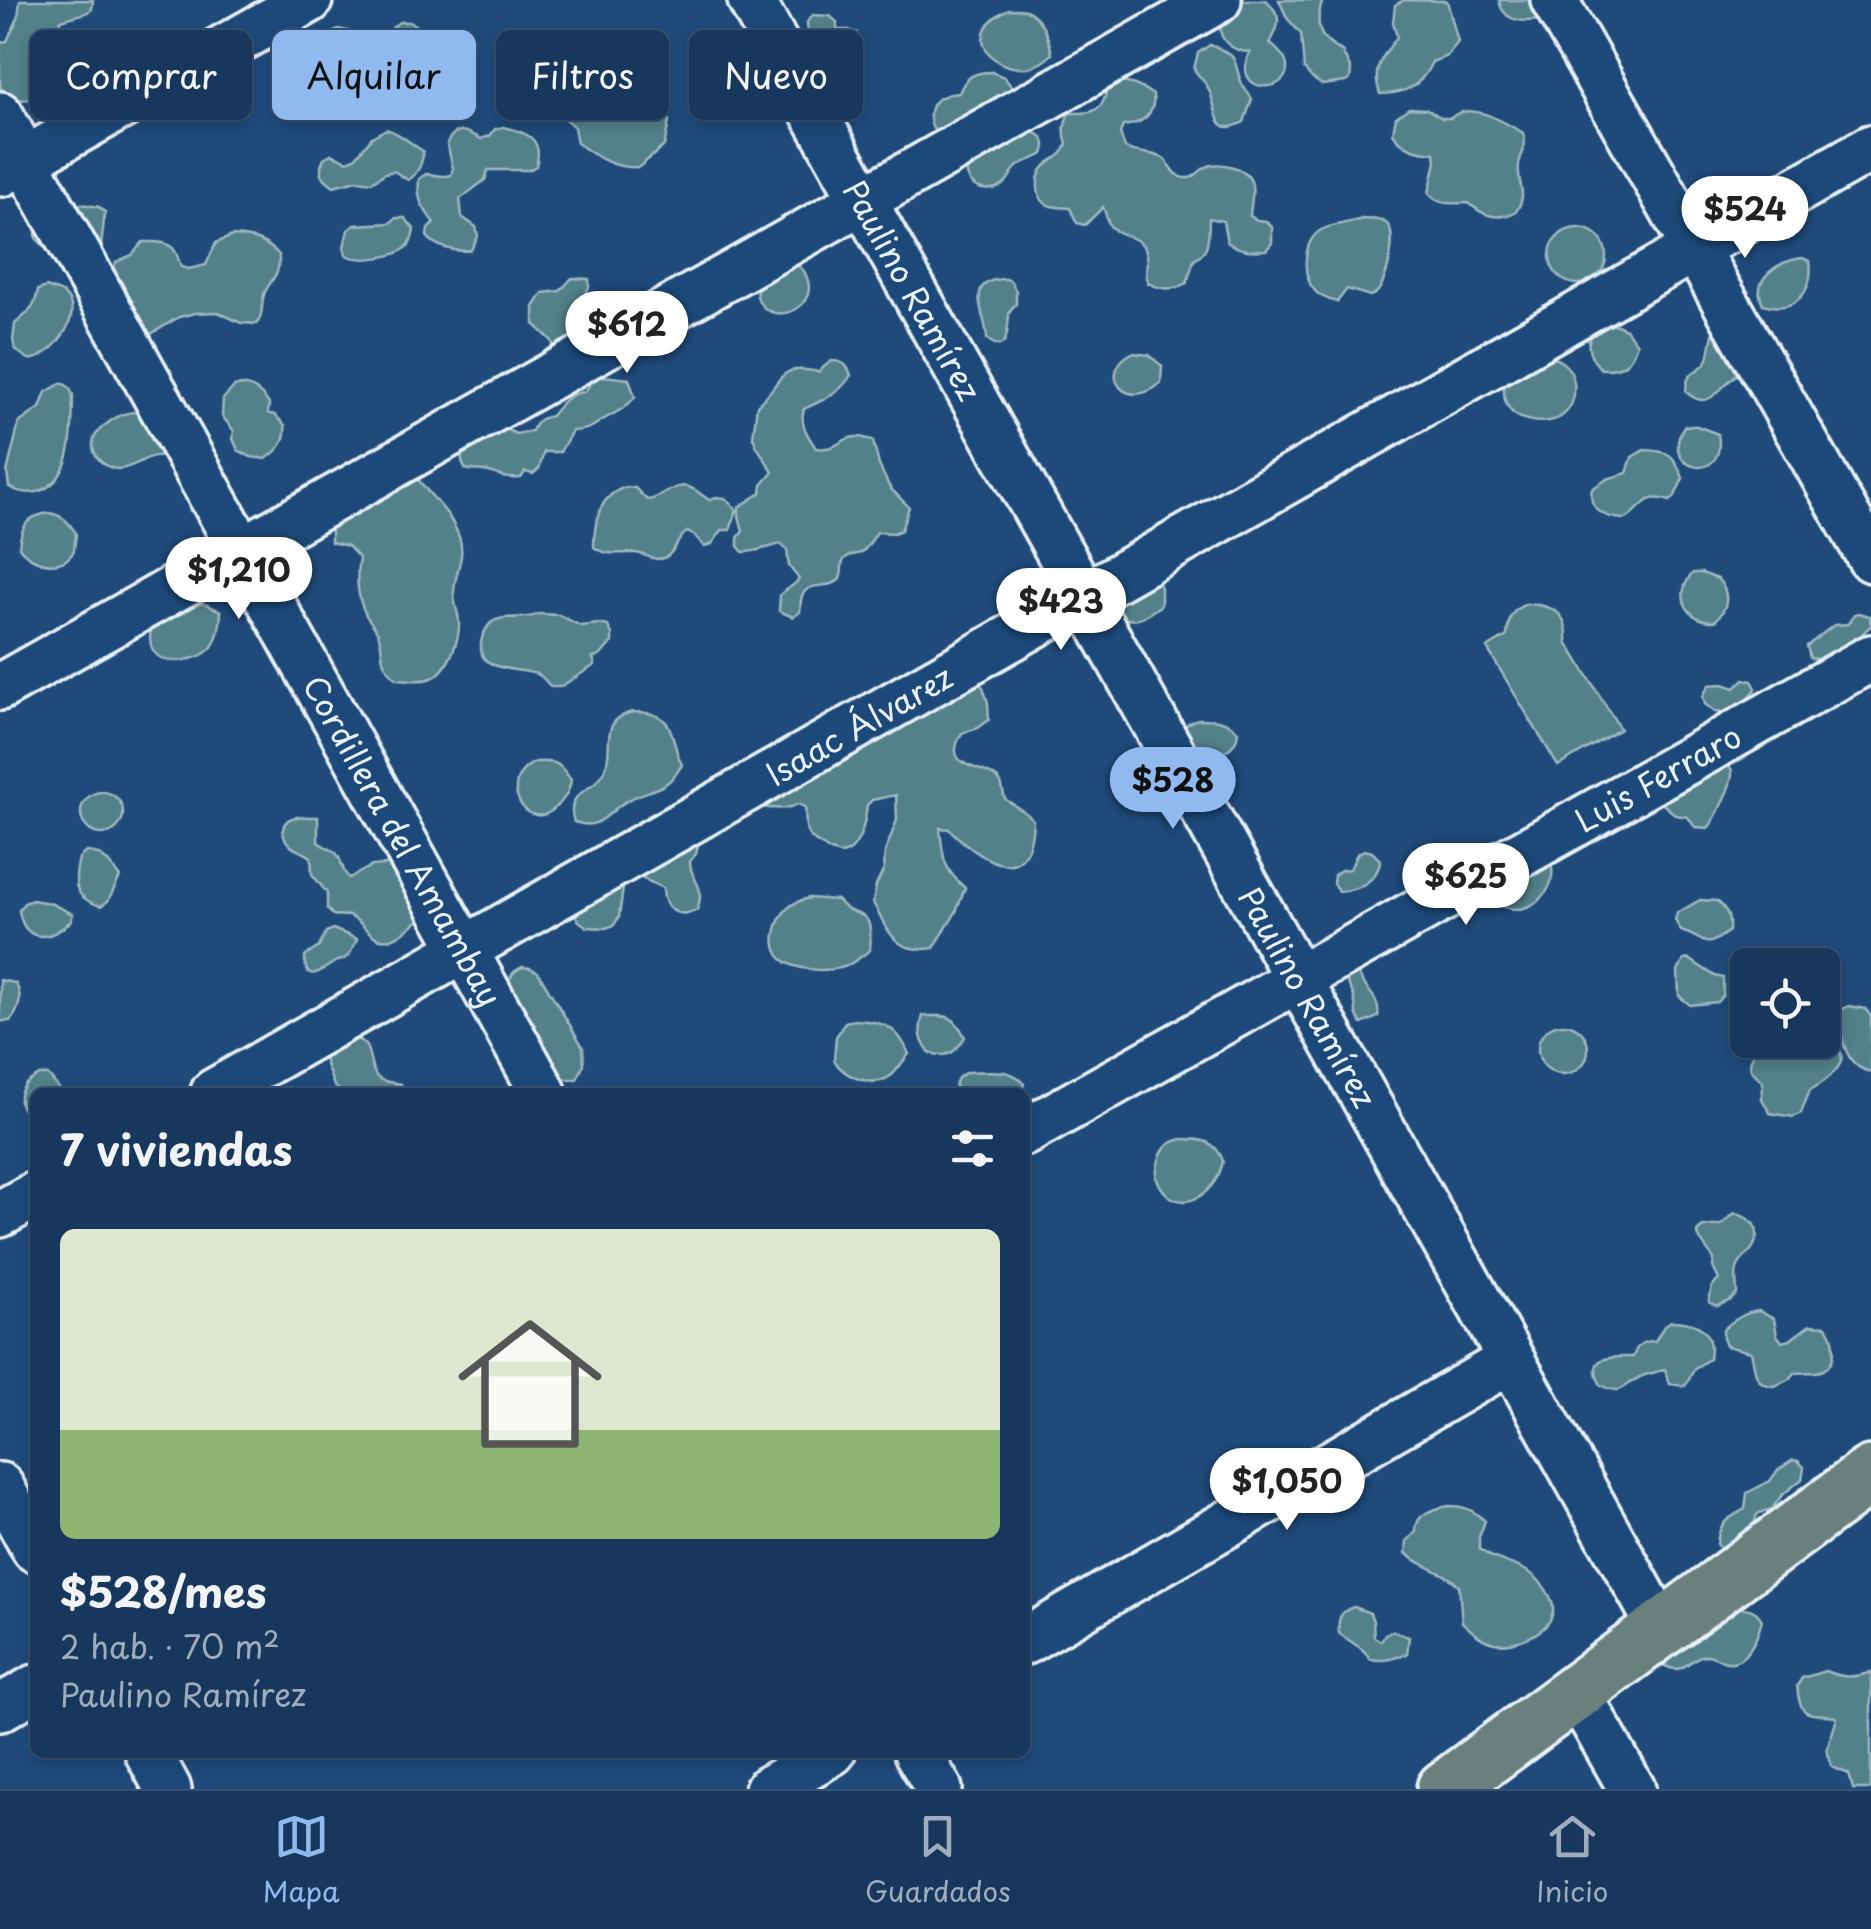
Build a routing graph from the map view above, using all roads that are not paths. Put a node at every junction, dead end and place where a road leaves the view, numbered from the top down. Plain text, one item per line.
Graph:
1 (309, 0) edge
2 (752, 0) edge
3 (1218, 0) edge
4 (1554, 0) edge
5 (0, 115) edge
6 (1871, 148) edge
7 (13, 166) edge
8 (863, 200) junction
9 (1695, 248) junction
10 (242, 551) junction
11 (1871, 559) edge
12 (1084, 597) junction
13 (1871, 658) edge
14 (0, 687) edge
15 (464, 950) junction
16 (1298, 979) junction
17 (221, 1088) edge
18 (541, 1088) edge
19 (1030, 1129) edge
20 (30, 1197) edge
21 (0, 1214) edge
22 (1511, 1360) junction
23 (1871, 1474) edge
24 (0, 1486) edge
25 (30, 1540) edge
26 (1661, 1628) junction
27 (1030, 1638) edge
28 (30, 1691) edge
29 (1576, 1691) junction
30 (0, 1708) edge
31 (151, 1758) edge
32 (822, 1758) edge
33 (921, 1758) edge
34 (168, 1789) edge
35 (768, 1789) edge
36 (939, 1789) edge
37 (1445, 1789) edge
38 (1632, 1789) edge

1 - 7 street
2 - 8 street, Paulino Ramírez
3 - 8 street
4 - 9 street
5 - 7 street, Cordillera del Amambay
6 - 9 street, Isaac Álvarez
7 - 10 street, Cordillera del Amambay
8 - 10 street
8 - 12 street, Paulino Ramírez
9 - 11 street
9 - 12 street, Isaac Álvarez
10 - 14 street
10 - 15 street, Cordillera del Amambay
12 - 15 street, Isaac Álvarez
12 - 16 street, Paulino Ramírez
13 - 16 street, Luis Ferraro
15 - 17 street, Isaac Álvarez
15 - 18 street, Cordillera del Amambay
16 - 19 street, Luis Ferraro
16 - 22 street, Paulino Ramírez
20 - 21 street
22 - 26 street, Paulino Ramírez
22 - 27 street
23 - 26 main road
24 - 25 street
26 - 29 main road
28 - 30 street
29 - 37 main road
29 - 38 street
31 - 34 street
32 - 35 street
33 - 36 street

